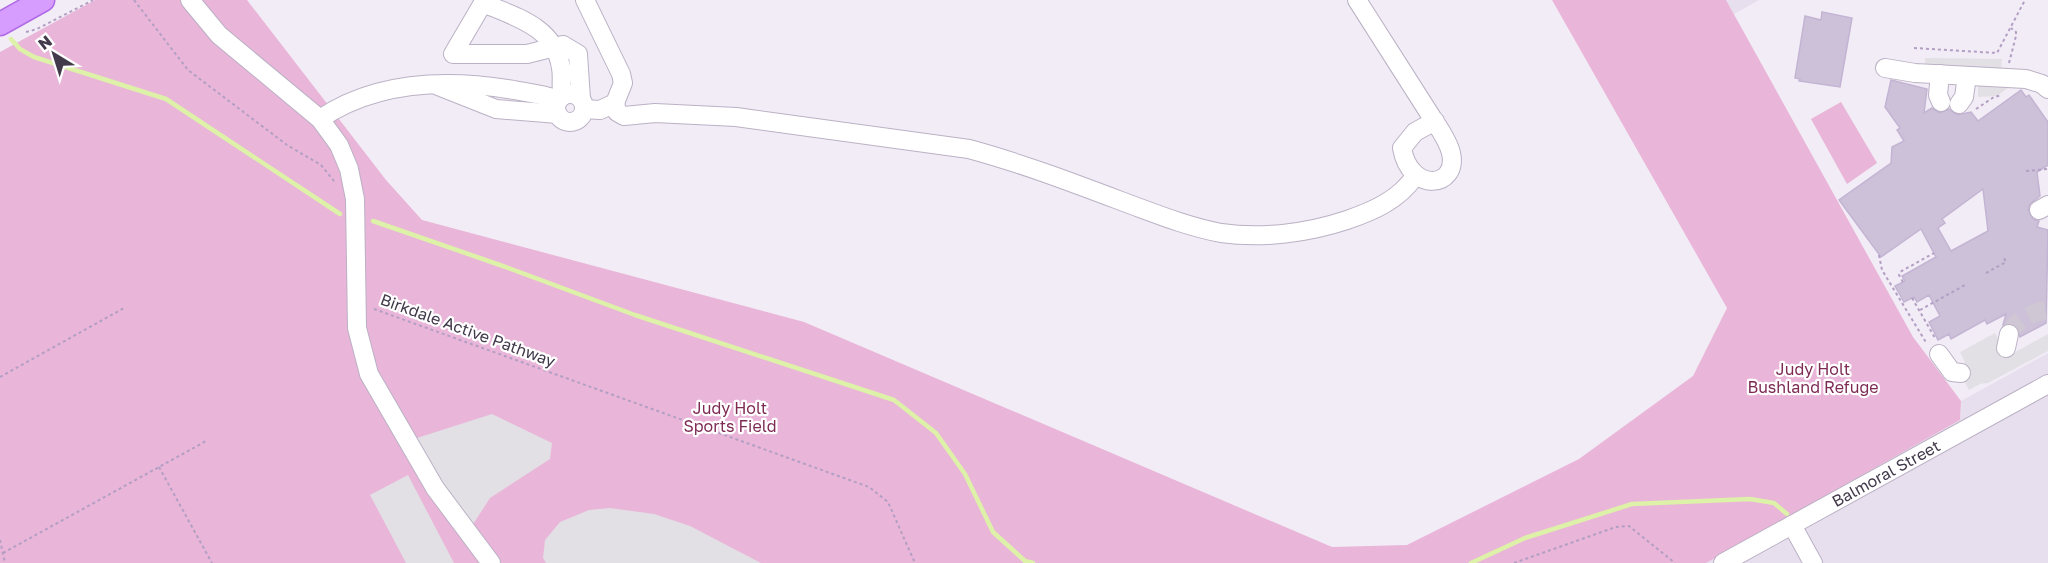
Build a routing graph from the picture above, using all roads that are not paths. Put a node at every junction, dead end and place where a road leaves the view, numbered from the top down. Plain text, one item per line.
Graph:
1 (43, 0) edge
2 (190, 0) edge
3 (585, 0) edge
4 (1357, 0) edge
5 (0, 24) edge
6 (552, 46) junction
7 (1886, 68) dead end
8 (1940, 74) junction
9 (1967, 76) junction
10 (2048, 89) edge
11 (1941, 102) dead end
12 (569, 104) junction
13 (615, 104) junction
14 (1965, 108) road end
15 (320, 119) junction
16 (1435, 121) junction
17 (1415, 176) junction
18 (1939, 347) road end
19 (1961, 373) dead end
20 (2048, 384) edge
21 (1792, 525) junction
22 (491, 563) edge
23 (1723, 563) edge
24 (1813, 563) edge

1 - 5 main road
2 - 15 street
3 - 13 street
4 - 16 street
6 - 6 street
6 - 12 street
7 - 8 street
8 - 9 street
8 - 11 street
9 - 10 street
9 - 14 street
12 - 13 street
12 - 15 street
13 - 17 street
15 - 22 street
16 - 17 street
16 - 17 street
18 - 19 street
20 - 21 street, Balmoral Street
21 - 23 street, Balmoral Street
21 - 24 street

